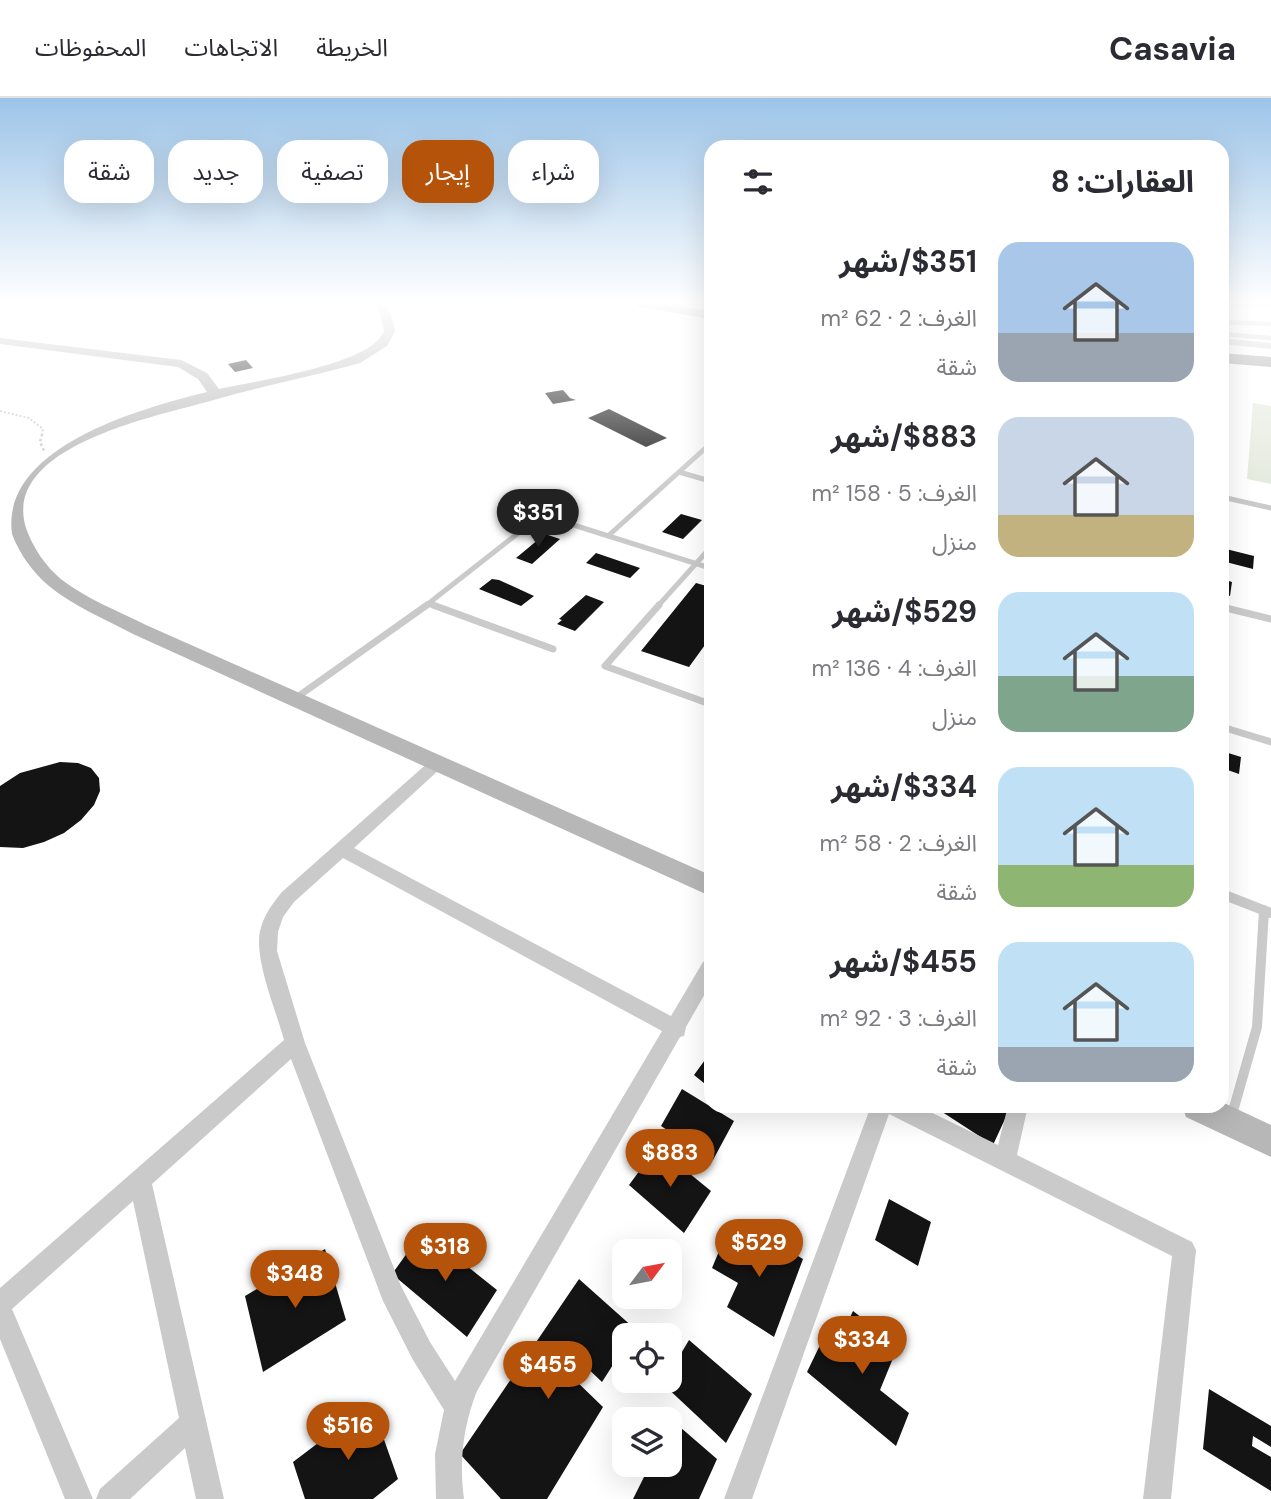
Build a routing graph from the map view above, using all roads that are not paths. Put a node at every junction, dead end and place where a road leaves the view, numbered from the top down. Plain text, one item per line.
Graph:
1 (152, 368) edge
2 (189, 368) edge
3 (331, 368) edge
4 (1229, 374) edge
5 (174, 375) dead end
6 (1271, 377) edge
7 (211, 393) junction
8 (159, 409) junction
9 (704, 449) edge
10 (679, 472) junction
11 (704, 479) edge
12 (1229, 499) edge
13 (1271, 508) edge
14 (529, 511) dead end
15 (517, 534) dead end
16 (608, 536) junction
17 (704, 555) edge
18 (696, 564) junction
19 (704, 566) edge
20 (429, 604) junction
21 (1229, 609) edge
22 (1271, 620) edge
23 (553, 649) dead end
24 (293, 699) junction
25 (704, 702) edge
26 (1229, 729) edge
27 (1271, 742) edge
28 (436, 764) junction
29 (341, 849) junction
30 (704, 883) edge
31 (1229, 897) edge
32 (1268, 911) edge
33 (704, 979) edge
34 (677, 1028) junction
35 (295, 1043) junction
36 (878, 1113) edge
37 (910, 1113) edge
38 (1016, 1113) edge
39 (1212, 1113) edge
40 (1230, 1121) junction
41 (1271, 1141) edge
42 (1004, 1160) junction
43 (141, 1180) junction
44 (0, 1307) edge
45 (457, 1406) junction
46 (194, 1422) junction
47 (79, 1499) edge
48 (110, 1499) edge
49 (210, 1499) edge
50 (450, 1499) edge
51 (738, 1499) edge
52 (1157, 1499) edge

1 - 5 main road
2 - 7 main road
3 - 7 main road
4 - 6 highway
7 - 8 main road
7 - 8 main road
8 - 24 main road
9 - 10 lane
10 - 11 lane
10 - 16 lane
12 - 13 lane
14 - 16 lane
15 - 20 lane
16 - 18 lane
17 - 18 lane
18 - 19 lane
18 - 25 lane
20 - 23 lane
20 - 24 lane
21 - 22 lane
24 - 28 main road
26 - 27 lane
28 - 29 street
28 - 30 main road
29 - 34 street
29 - 35 street
31 - 32 lane
32 - 40 lane
33 - 34 street
34 - 45 street
35 - 43 street
35 - 45 street
36 - 51 street
37 - 42 street
38 - 42 street
39 - 40 main road
40 - 41 main road
42 - 52 street
43 - 44 street
43 - 46 street
44 - 47 street
45 - 50 street
46 - 48 street
46 - 49 street

